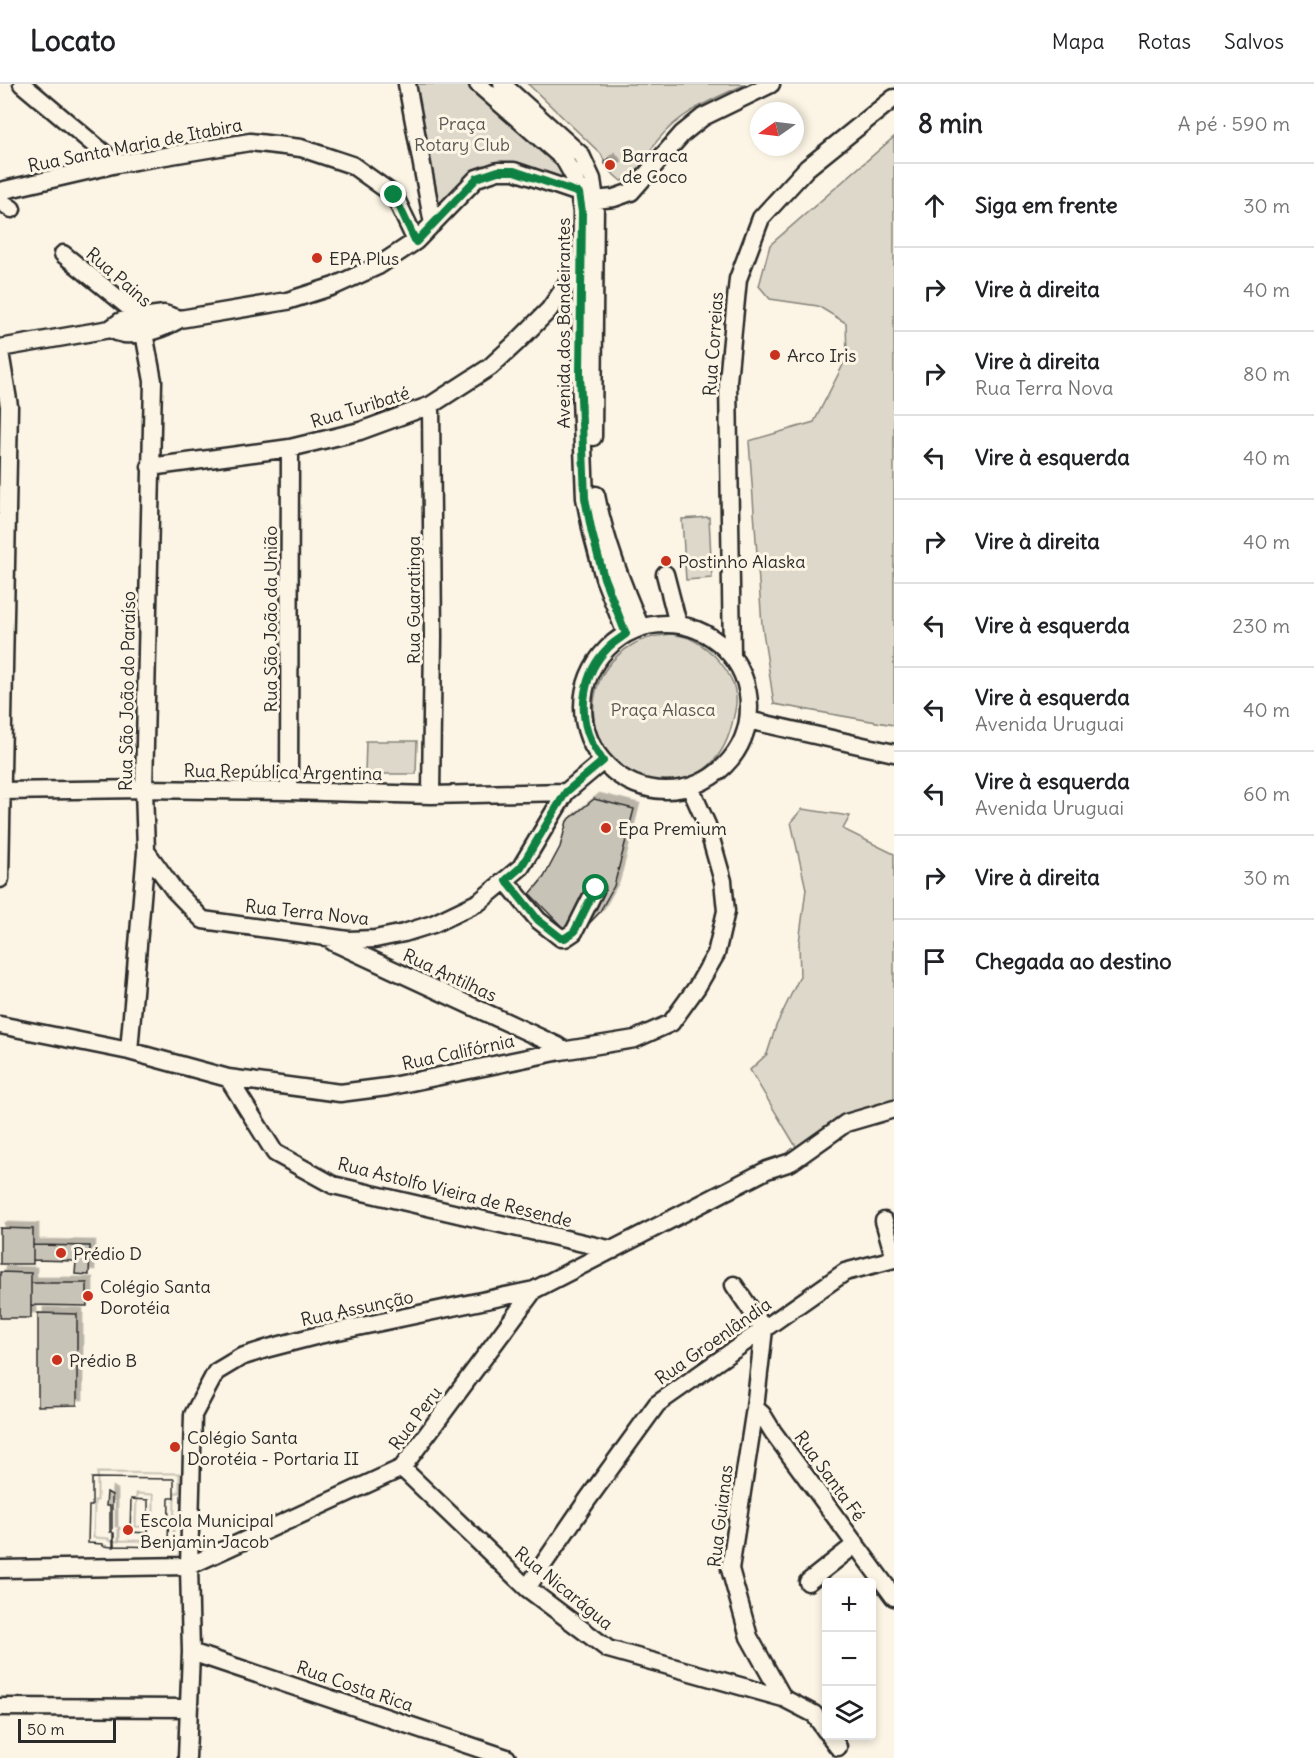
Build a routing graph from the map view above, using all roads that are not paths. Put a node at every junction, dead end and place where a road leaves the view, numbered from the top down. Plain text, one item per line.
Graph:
1 (22, 84) edge
2 (408, 84) edge
3 (478, 84) edge
4 (502, 84) edge
5 (771, 84) edge
6 (894, 98) edge
7 (117, 164) junction
8 (0, 191) edge
9 (579, 193) junction
10 (595, 200) junction
11 (433, 224) junction
12 (416, 242) junction
13 (63, 254) dead end
14 (581, 263) junction
15 (580, 304) junction
16 (549, 310) junction
17 (143, 325) junction
18 (0, 350) edge
19 (431, 405) junction
20 (290, 448) junction
21 (150, 467) junction
22 (665, 574) dead end
23 (678, 624) junction
24 (633, 631) junction
25 (732, 656) junction
26 (748, 720) junction
27 (894, 753) edge
28 (603, 761) junction
29 (690, 787) junction
30 (144, 789) junction
31 (289, 790) junction
32 (1, 791) edge
33 (566, 792) junction
34 (432, 795) junction
35 (146, 851) junction
36 (0, 879) edge
37 (506, 880) junction
38 (596, 888) dead end
39 (320, 936) junction
40 (0, 1025) edge
41 (129, 1051) junction
42 (561, 1051) junction
43 (228, 1078) junction
44 (894, 1109) edge
45 (884, 1221) dead end
46 (613, 1250) junction
47 (894, 1257) edge
48 (734, 1285) dead end
49 (534, 1290) junction
50 (764, 1329) junction
51 (755, 1408) junction
52 (402, 1468) junction
53 (856, 1544) junction
54 (189, 1566) junction
55 (0, 1569) edge
56 (808, 1582) dead end
57 (527, 1588) junction
58 (894, 1597) edge
59 (191, 1652) junction
60 (783, 1698) junction
61 (0, 1707) edge
62 (189, 1708) junction
63 (822, 1725) edge
64 (187, 1758) edge
65 (507, 1758) edge

1 - 7 street
2 - 11 street
3 - 9 street, Avenida dos Bandeirantes
4 - 10 street, Avenida dos Bandeirantes
5 - 10 street
6 - 25 street, Rua Correias
7 - 8 street, Rua Santa Maria de Itabira
7 - 12 street, Rua Santa Maria de Itabira
9 - 10 street
9 - 11 street
9 - 14 street, Avenida dos Bandeirantes
10 - 24 street, Avenida dos Bandeirantes
11 - 12 street
12 - 17 street
13 - 17 street, Rua Pains
14 - 15 street, Avenida dos Bandeirantes
14 - 16 street, Rua Turibaté
15 - 16 street, Rua Turibaté
15 - 24 street, Avenida dos Bandeirantes
16 - 19 street, Rua Turibaté
17 - 18 street
17 - 21 street, Rua São João do Paraíso
18 - 32 street
19 - 20 street, Rua Turibaté
19 - 34 street, Rua Guaratinga
20 - 21 street, Rua Turibaté
20 - 31 street, Rua São João da União
21 - 30 street, Rua São João do Paraíso
22 - 23 street
23 - 24 street
23 - 25 street
24 - 28 street
25 - 26 street
26 - 27 street
26 - 29 street
28 - 29 street
28 - 33 street, Rua Terra Nova
29 - 42 street, Rua Califórnia
30 - 31 street, Rua República Argentina
30 - 32 street, Rua República Argentina
30 - 35 street, Rua São João do Paraíso
31 - 34 street, Rua República Argentina
32 - 36 street
33 - 34 street, Rua República Argentina
33 - 37 street, Rua Terra Nova
35 - 39 street, Rua Terra Nova
35 - 41 street, Rua São João do Paraíso
37 - 38 street
37 - 39 street, Rua Terra Nova
39 - 42 street, Rua Antilhas
40 - 41 street, Rua Califórnia
41 - 43 street, Rua Califórnia
42 - 43 street, Rua Califórnia
43 - 46 street, Rua Astolfo Vieira de Resende
44 - 46 street, Rua Assunção
45 - 47 street
46 - 49 street, Rua Assunção
47 - 50 street, Rua Groenlândia
48 - 50 street
49 - 52 street, Rua Peru
49 - 54 street, Rua Assunção
50 - 51 street, Rua Guianas
50 - 57 street, Rua Groenlândia
51 - 53 street, Rua Santa Fé
51 - 60 street, Rua Guianas
52 - 54 street, Rua Peru
52 - 57 street, Rua Nicarágua
53 - 56 street
53 - 58 street, Rua Santa Fé
54 - 55 street
54 - 59 street, Rua Assunção
57 - 60 street, Rua Nicarágua
59 - 62 street, Rua Assunção
59 - 65 street, Rua Costa Rica
60 - 63 street, Rua Nicarágua
61 - 62 street
62 - 64 street, Rua Assunção

